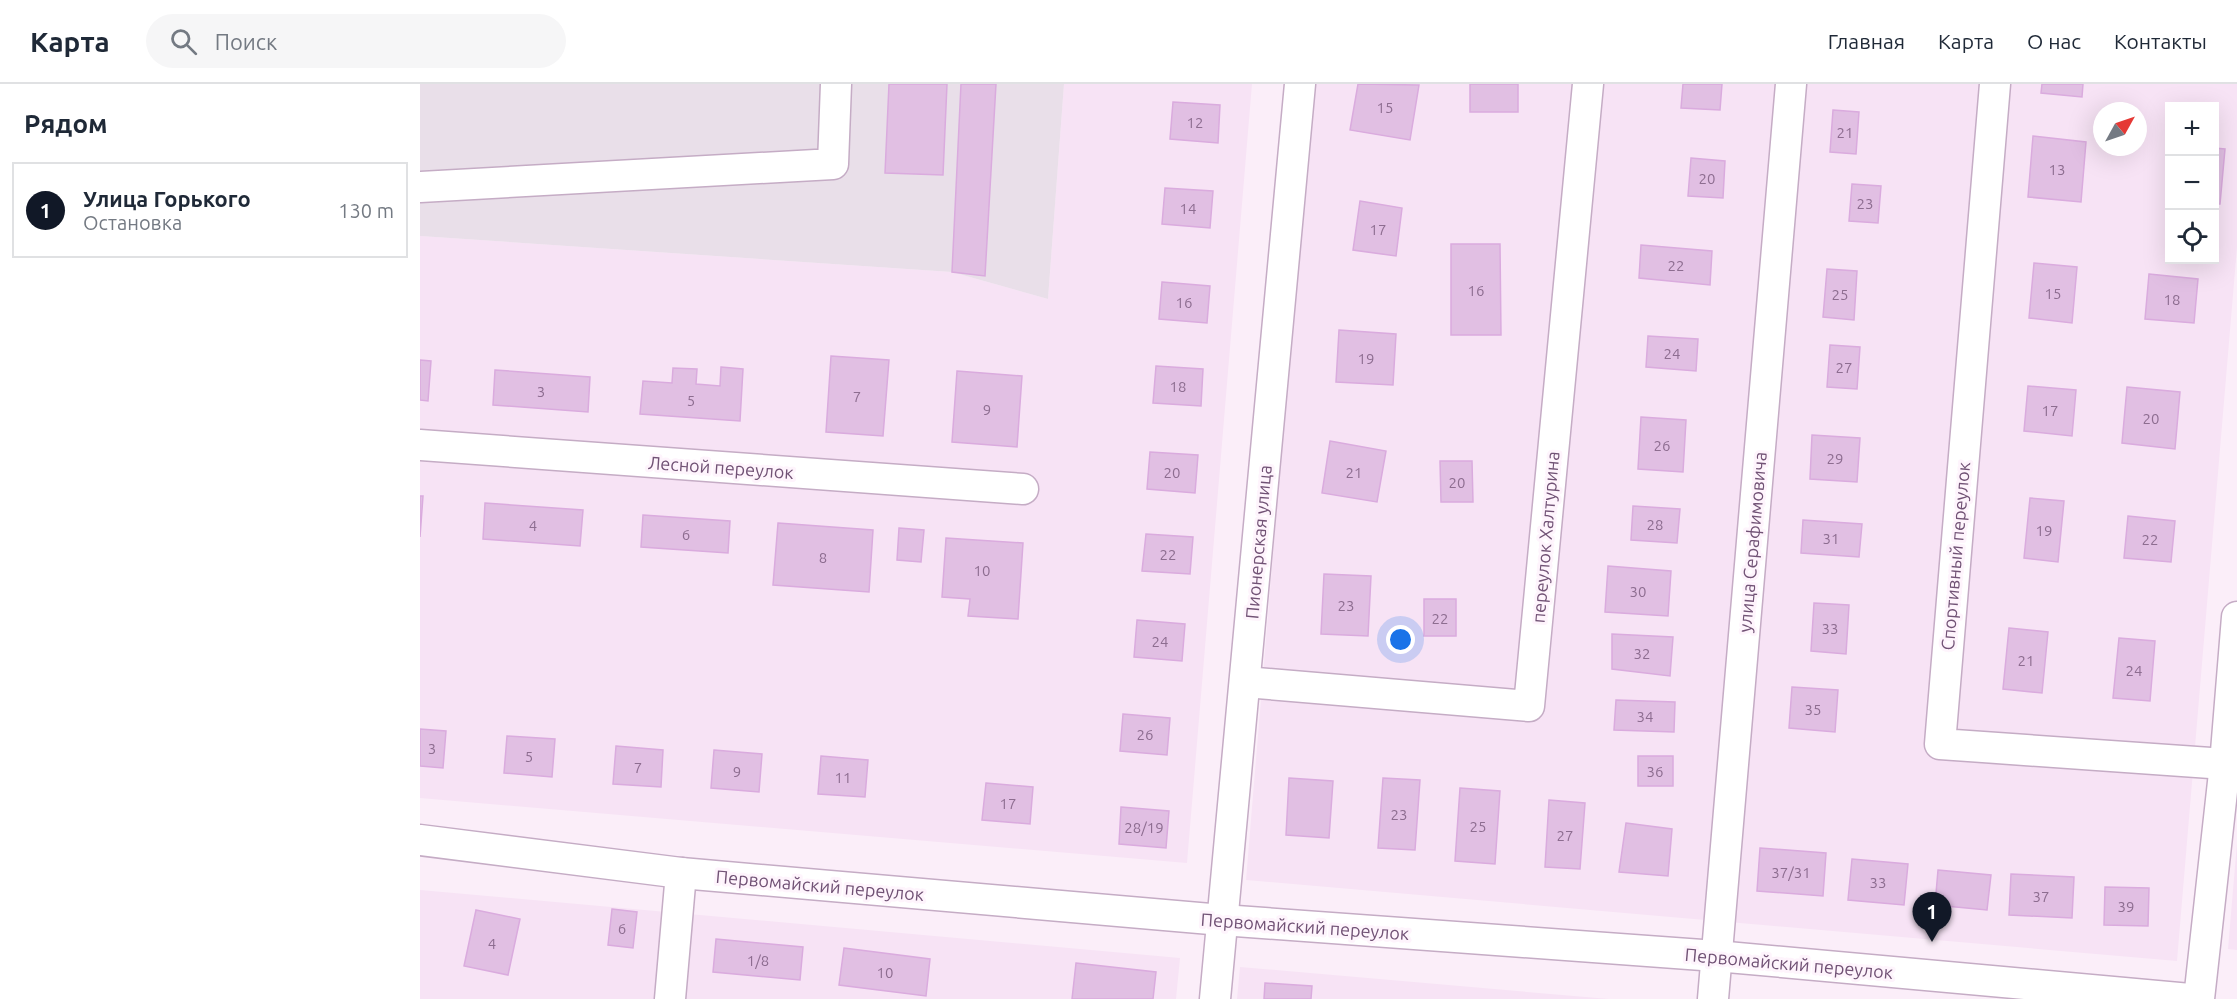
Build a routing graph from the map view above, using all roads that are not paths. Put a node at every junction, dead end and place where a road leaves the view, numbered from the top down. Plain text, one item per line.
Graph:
1 (836, 84) edge
2 (1300, 84) edge
3 (1588, 84) edge
4 (1791, 84) edge
5 (1995, 84) edge
6 (420, 187) edge
7 (420, 445) edge
8 (1023, 489) dead end
9 (2237, 617) edge
10 (1245, 682) junction
11 (2225, 764) junction
12 (420, 840) edge
13 (681, 873) junction
14 (1222, 920) junction
15 (1716, 956) junction
16 (670, 999) edge
17 (1215, 999) edge
18 (1713, 999) edge
19 (2190, 999) edge
20 (2199, 999) edge

1 - 6 street
2 - 10 street, Пионерская улица
3 - 10 street, переулок Халтурина
4 - 15 street, улица Серафимовича
5 - 11 street, Спортивный переулок
7 - 8 street, Лесной переулок
9 - 11 street
10 - 14 street, Пионерская улица
11 - 20 street
12 - 13 street, Первомайский переулок
13 - 14 street, Первомайский переулок
13 - 16 street
14 - 15 street, Первомайский переулок
14 - 17 street, Пионерская улица
15 - 18 street, улица Серафимовича
15 - 19 street, Первомайский переулок

